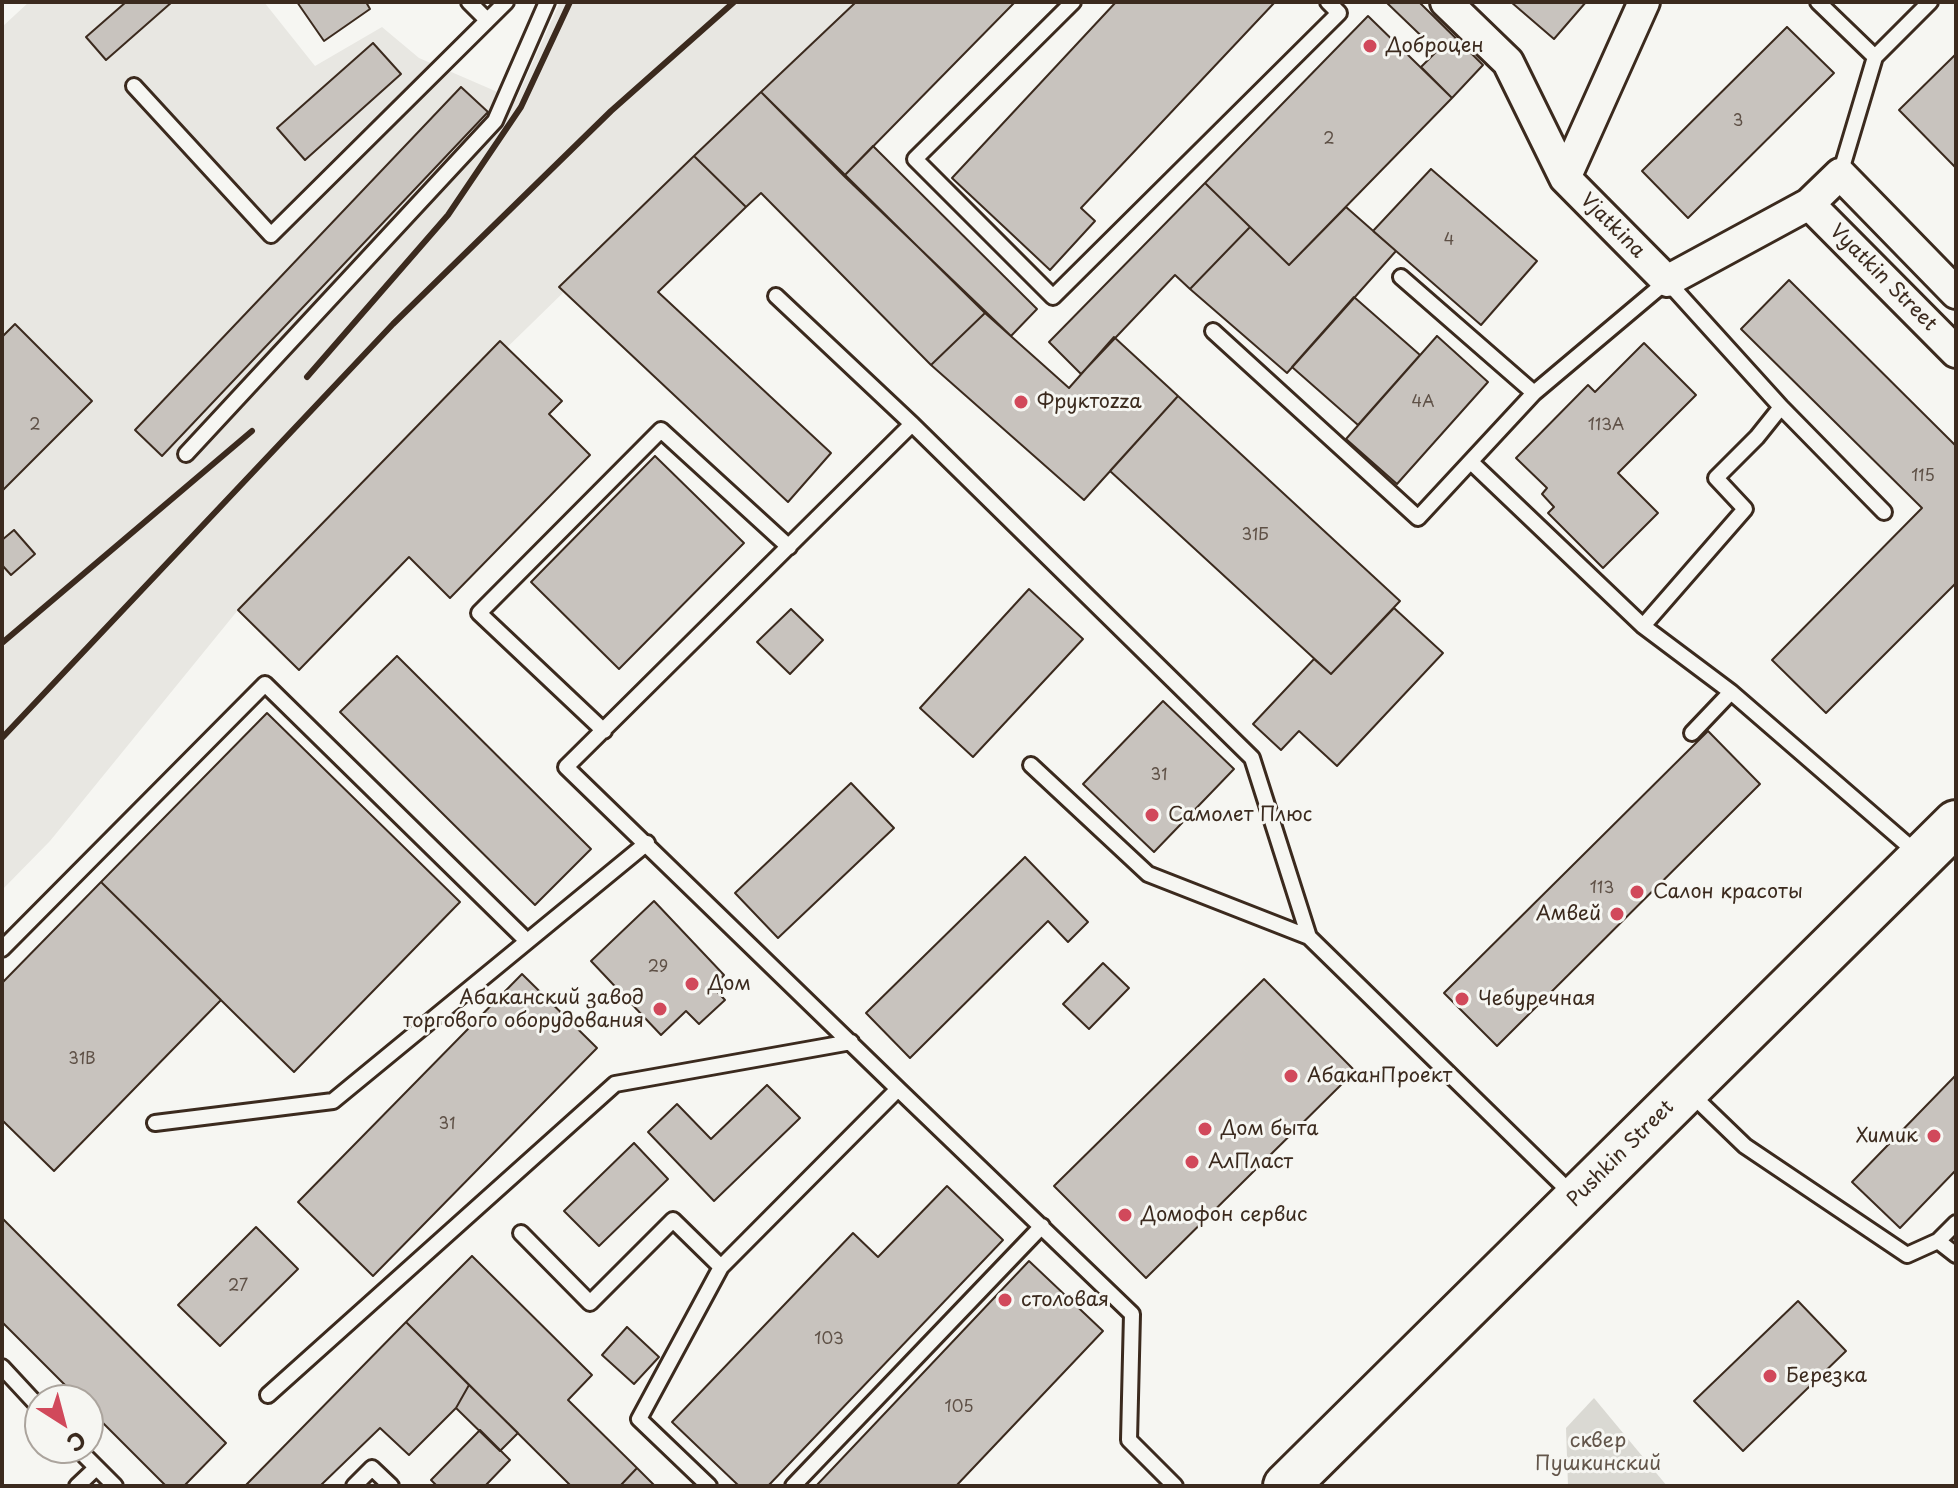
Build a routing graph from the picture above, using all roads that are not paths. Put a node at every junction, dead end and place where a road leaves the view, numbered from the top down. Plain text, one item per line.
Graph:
1 (469, 2) edge
2 (506, 2) edge
3 (547, 2) edge
4 (1073, 2) edge
5 (1328, 2) edge
6 (1446, 2) edge
7 (1644, 2) edge
8 (1818, 2) edge
9 (1930, 2) edge
10 (487, 20) junction
11 (1875, 57) junction
12 (134, 86) dead end
13 (1840, 174) junction
14 (1565, 178) junction
15 (1809, 204) junction
16 (1401, 277) dead end
17 (1667, 281) junction
18 (1956, 293) edge
19 (776, 296) dead end
20 (1213, 331) dead end
21 (1956, 352) edge
22 (1534, 393) junction
23 (1781, 407) junction
24 (912, 424) junction
25 (186, 454) dead end
26 (1471, 462) junction
27 (1884, 512) dead end
28 (789, 547) junction
29 (1643, 626) junction
30 (1731, 692) junction
31 (604, 731) junction
32 (1692, 733) dead end
33 (1031, 765) dead end
34 (1956, 823) edge
35 (647, 843) junction
36 (1921, 857) junction
37 (1309, 937) junction
38 (527, 941) junction
39 (2, 949) edge
40 (851, 1042) junction
41 (898, 1089) junction
42 (1686, 1089) junction
43 (155, 1123) dead end
44 (1576, 1198) junction
45 (1956, 1223) edge
46 (1042, 1226) junction
47 (521, 1233) dead end
48 (1938, 1241) junction
49 (1956, 1255) edge
50 (721, 1267) junction
51 (2, 1367) edge
52 (24, 1391) edge
53 (268, 1395) dead end
54 (92, 1464) edge
55 (96, 1468) junction
56 (77, 1486) edge
57 (115, 1486) edge
58 (354, 1486) edge
59 (391, 1486) edge
60 (709, 1486) edge
61 (793, 1486) edge
62 (1175, 1486) edge
63 (1286, 1486) edge

1 - 10 lane
2 - 10 lane
3 - 25 lane
4 - 5 lane
6 - 14 street, Vjatkina
7 - 14 street
8 - 11 lane
9 - 11 lane
10 - 12 lane
11 - 13 lane
13 - 15 street
13 - 18 street, Vyatkin Street
14 - 17 street, Vjatkina
15 - 17 street
15 - 21 street, Vyatkin Street
16 - 22 lane
17 - 22 lane
17 - 23 lane
19 - 24 lane
20 - 26 lane
22 - 26 lane
23 - 27 lane
23 - 29 lane
24 - 28 lane
24 - 37 lane
26 - 29 lane
28 - 31 lane
28 - 31 lane
29 - 30 lane
30 - 32 lane
30 - 36 lane
31 - 35 lane
33 - 37 lane
34 - 36 main road, Pushkin Street
35 - 38 lane
35 - 40 lane
36 - 42 main road, Pushkin Street
37 - 44 lane
38 - 39 lane
38 - 43 lane
40 - 41 lane
40 - 53 lane
41 - 46 lane
41 - 50 lane
42 - 44 main road, Pushkin Street
42 - 48 lane
44 - 63 main road, Pushkin Street
45 - 48 lane
46 - 61 lane
46 - 62 lane
47 - 50 lane
48 - 49 lane
50 - 60 lane
51 - 52 lane
54 - 55 lane
55 - 56 lane
55 - 57 lane
58 - 59 lane

